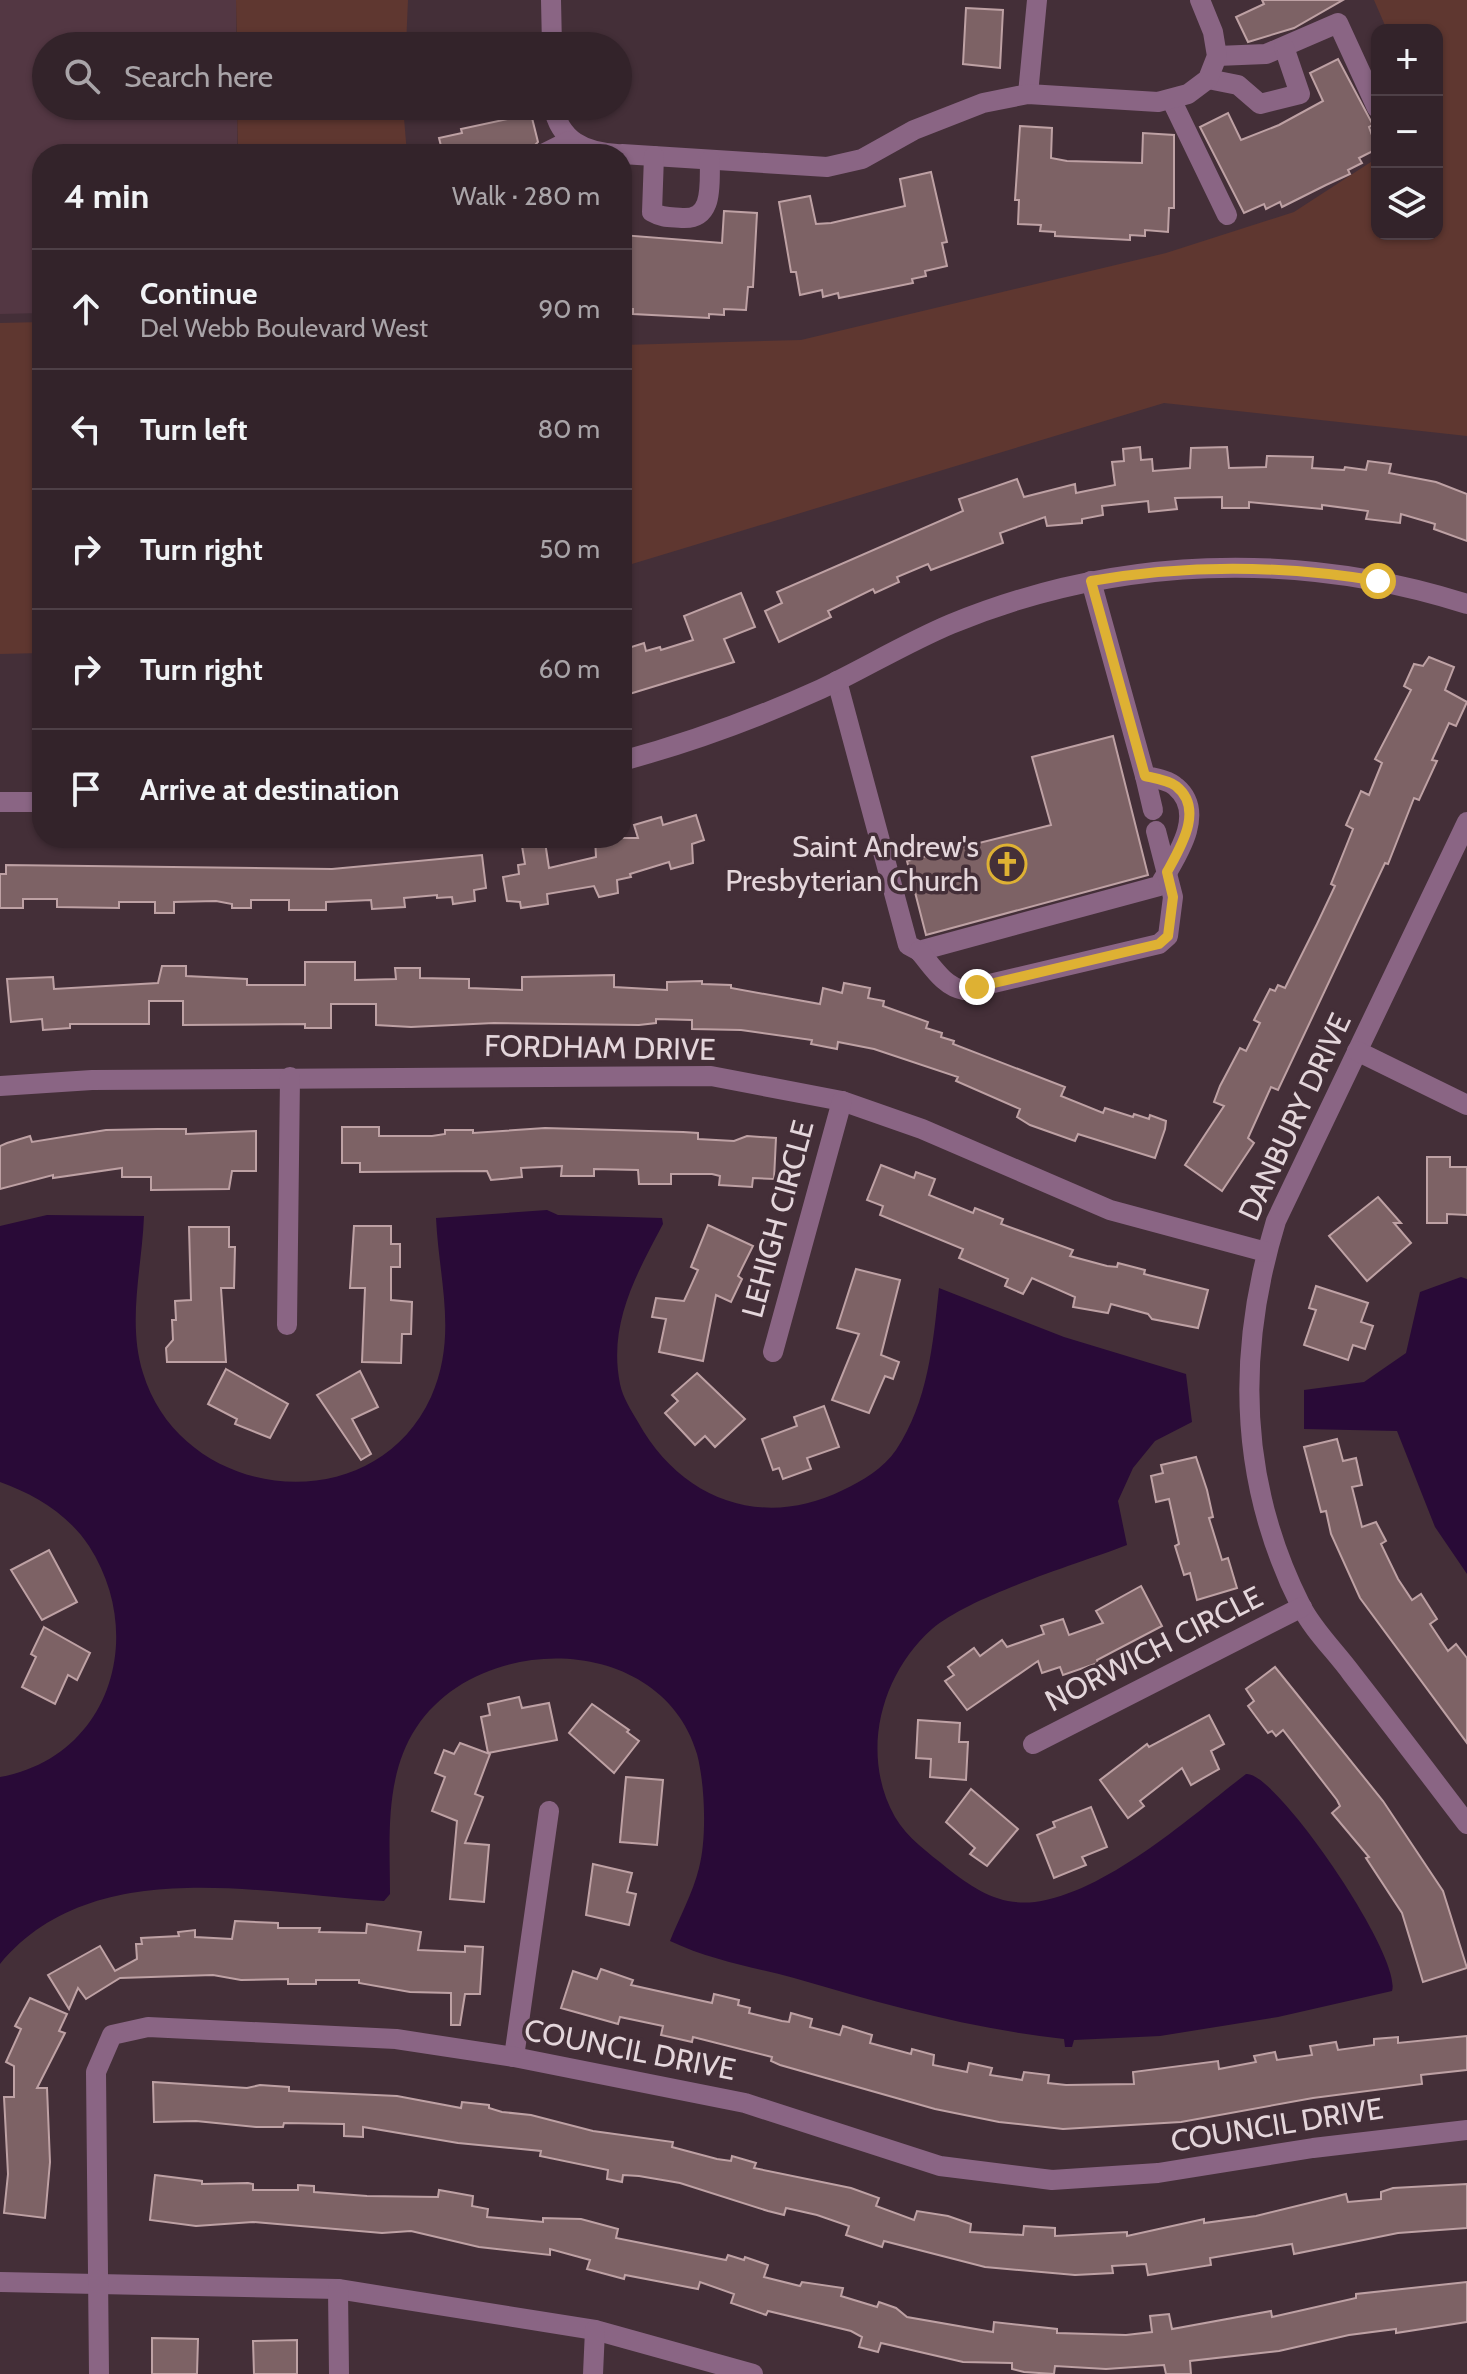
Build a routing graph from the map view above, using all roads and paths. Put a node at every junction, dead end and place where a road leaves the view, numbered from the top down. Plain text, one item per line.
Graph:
1 (551, 0) edge
2 (1037, 0) edge
3 (1200, 0) edge
4 (552, 32) edge
5 (1284, 47) junction
6 (1217, 56) junction
7 (1208, 79) junction
8 (1028, 94) junction
9 (1371, 96) edge
10 (1171, 99) junction
11 (559, 120) edge
12 (569, 141) junction
13 (563, 144) edge
14 (576, 144) edge
15 (632, 155) edge
16 (654, 156) junction
17 (710, 160) junction
18 (1227, 215) dead end
19 (1091, 581) junction
20 (1467, 604) edge
21 (837, 681) junction
22 (632, 758) edge
23 (1145, 776) junction
24 (0, 802) edge
25 (32, 802) edge
26 (1153, 810) dead end
27 (1467, 822) edge
28 (1156, 831) dead end
29 (1167, 872) junction
30 (919, 951) junction
31 (1357, 1051) junction
32 (290, 1077) junction
33 (0, 1086) edge
34 (842, 1101) junction
35 (1467, 1105) edge
36 (1266, 1252) junction
37 (287, 1325) dead end
38 (773, 1352) dead end
39 (1302, 1607) junction
40 (1033, 1744) dead end
41 (549, 1811) dead end
42 (1467, 1824) edge
43 (514, 2057) junction
44 (1467, 2130) edge
45 (0, 2282) edge
46 (98, 2282) junction
47 (338, 2289) junction
48 (595, 2330) junction
49 (99, 2374) edge
50 (339, 2374) edge
51 (593, 2374) edge
52 (753, 2374) edge

1 - 4 street
2 - 8 street
3 - 6 street
5 - 6 street
5 - 7 street
5 - 9 street
6 - 7 street
7 - 10 street
8 - 10 street
8 - 17 street
10 - 18 street
11 - 12 street
12 - 13 street
12 - 14 street
15 - 16 street
16 - 17 street
16 - 17 street
19 - 20 street
19 - 21 street
19 - 23 street
21 - 22 street
21 - 30 street
23 - 26 street
23 - 29 street
24 - 25 street
27 - 31 street, DANBURY DRIVE
28 - 29 street
29 - 30 street
29 - 30 street
31 - 35 street
31 - 36 street, DANBURY DRIVE
32 - 33 street, FORDHAM DRIVE
32 - 34 street, FORDHAM DRIVE
32 - 37 street
34 - 36 street, FORDHAM DRIVE
34 - 38 street, LEHIGH CIRCLE
36 - 39 street, DANBURY DRIVE
39 - 40 street, NORWICH CIRCLE
39 - 42 street, DANBURY DRIVE
41 - 43 street
43 - 44 street, COUNCIL DRIVE
43 - 46 street, COUNCIL DRIVE
45 - 46 street
46 - 47 street
46 - 49 street, COUNCIL DRIVE
47 - 48 street
47 - 50 street
48 - 51 street
48 - 52 street

